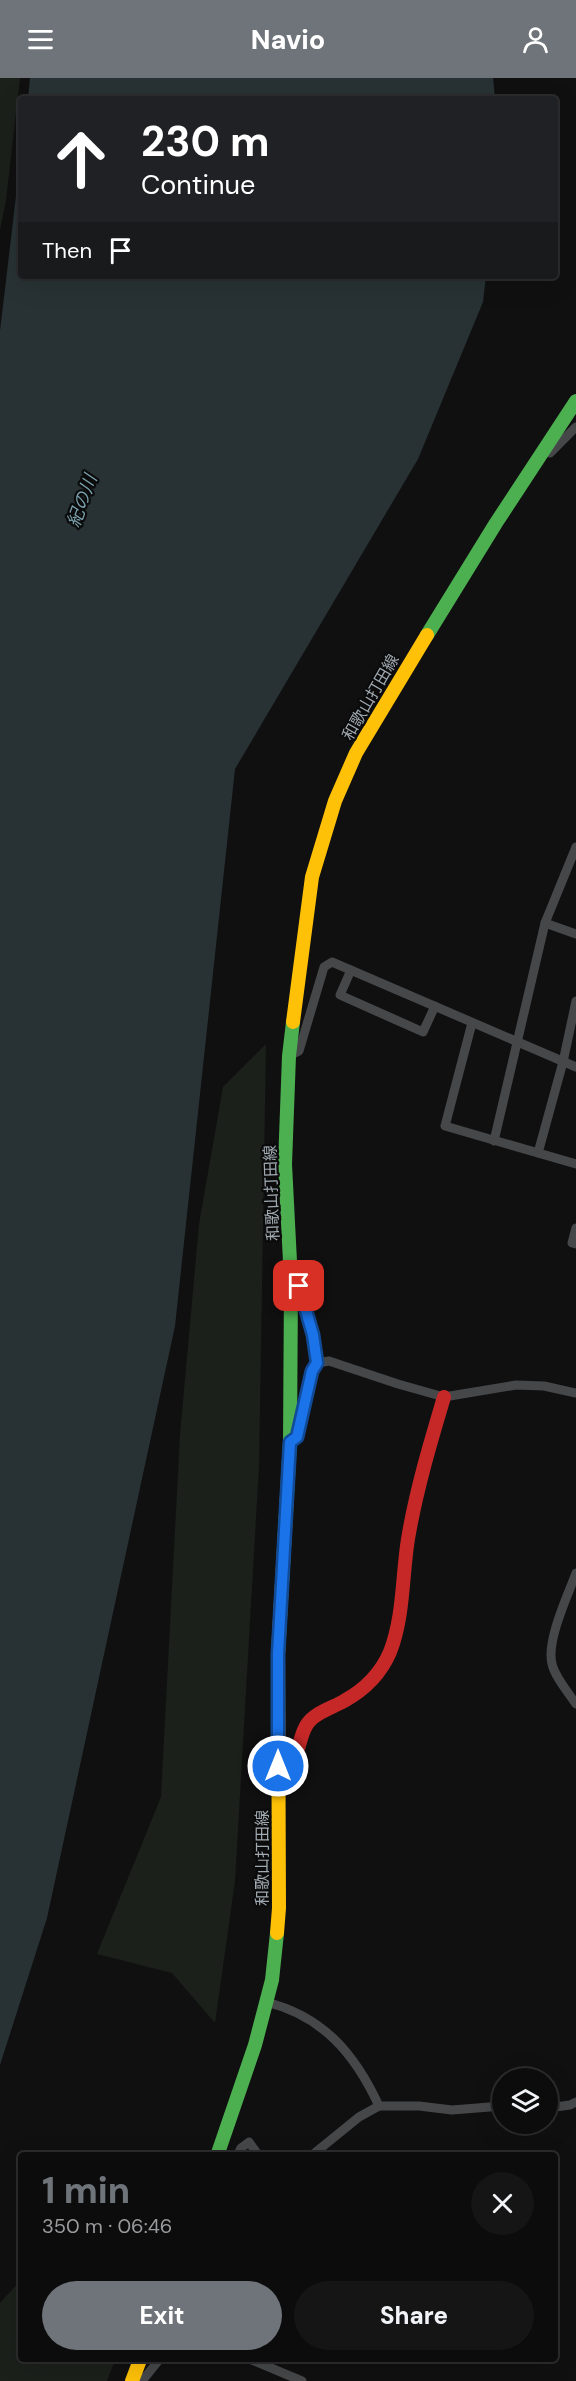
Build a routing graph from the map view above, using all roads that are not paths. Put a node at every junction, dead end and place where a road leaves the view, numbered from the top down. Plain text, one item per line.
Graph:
1 (576, 401) edge
2 (576, 427) edge
3 (543, 451) junction
4 (576, 846) edge
5 (545, 923) junction
6 (576, 934) edge
7 (351, 970) junction
8 (576, 1001) edge
9 (435, 1006) junction
10 (472, 1023) junction
11 (518, 1042) junction
12 (289, 1056) junction
13 (563, 1062) junction
14 (576, 1067) edge
15 (494, 1141) junction
16 (538, 1153) junction
17 (576, 1164) edge
18 (576, 1227) edge
19 (576, 1244) edge
20 (291, 1281) junction
21 (317, 1363) junction
22 (576, 1393) edge
23 (444, 1397) junction
24 (290, 1442) junction
25 (576, 1573) edge
26 (576, 1704) edge
27 (278, 1789) junction
28 (266, 2002) junction
29 (576, 2102) edge
30 (379, 2106) junction
31 (492, 2107) edge
32 (558, 2107) edge
33 (218, 2152) edge
34 (239, 2152) edge
35 (256, 2152) edge
36 (315, 2152) edge
37 (139, 2362) edge
38 (157, 2362) edge
39 (257, 2362) edge
40 (132, 2381) edge
41 (142, 2381) edge
42 (302, 2381) edge

1 - 3 main road, 和歌山打田線
2 - 3 street
3 - 12 main road, 和歌山打田線
4 - 5 street
5 - 6 street
5 - 11 street
7 - 9 street
7 - 9 street
7 - 12 street
8 - 13 street
9 - 10 street
10 - 11 street
10 - 15 street
11 - 13 street
11 - 15 street
12 - 20 main road, 和歌山打田線
13 - 14 street
13 - 16 street
15 - 16 street
16 - 17 street
18 - 19 street
20 - 21 street
20 - 24 main road, 和歌山打田線
21 - 23 street
21 - 24 street
22 - 23 street
23 - 27 main road
24 - 27 main road, 和歌山打田線
25 - 26 street
27 - 28 main road, 和歌山打田線
28 - 30 street
28 - 33 main road, 和歌山打田線
29 - 32 street
30 - 31 street
30 - 36 street
34 - 35 street
37 - 40 main road
38 - 41 street
39 - 42 street

